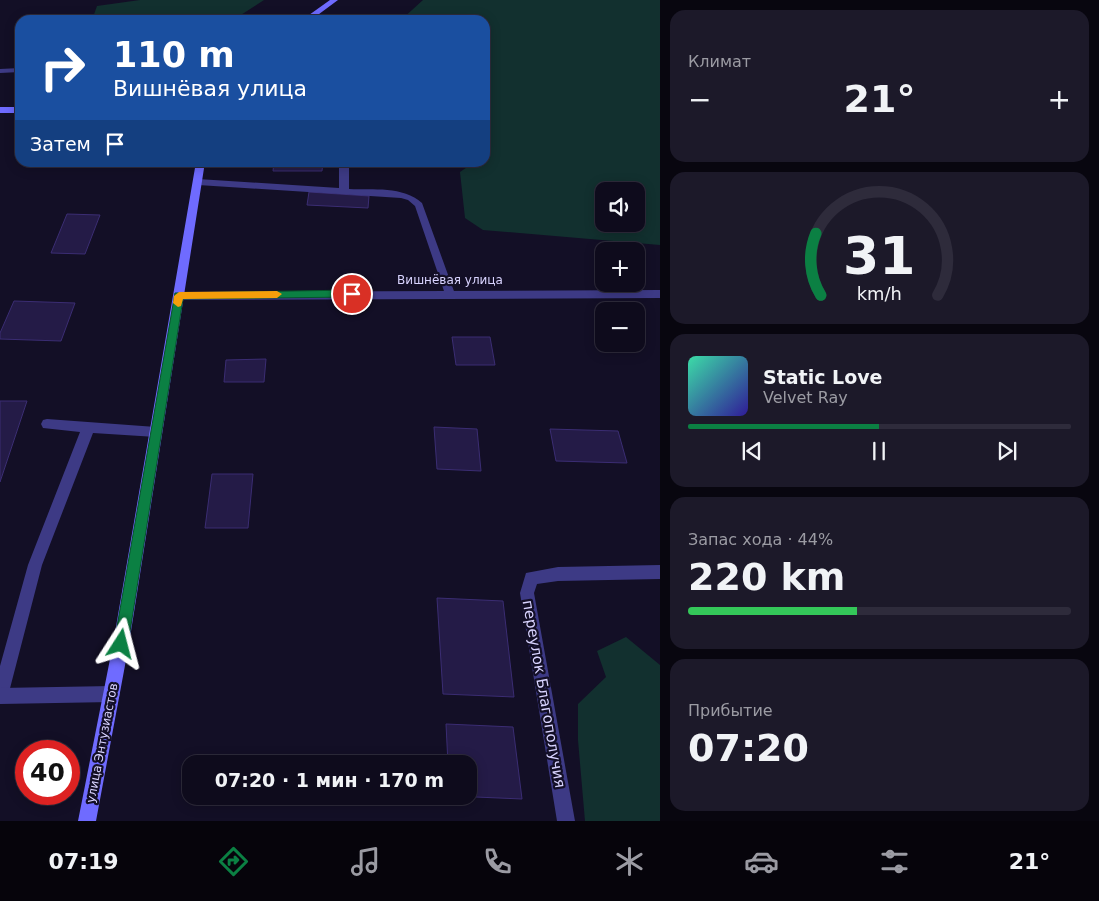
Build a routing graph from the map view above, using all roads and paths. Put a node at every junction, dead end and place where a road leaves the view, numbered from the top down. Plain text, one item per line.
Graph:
1 (335, 0) edge
2 (313, 15) edge
3 (15, 70) edge
4 (0, 71) edge
5 (0, 110) edge
6 (15, 110) edge
7 (200, 167) edge
8 (344, 167) edge
9 (198, 182) junction
10 (344, 191) junction
11 (450, 294) junction
12 (660, 294) edge
13 (179, 296) junction
14 (47, 424) dead end
15 (89, 426) junction
16 (156, 432) junction
17 (660, 572) edge
18 (112, 694) junction
19 (0, 696) edge
20 (87, 821) edge
21 (566, 821) edge

1 - 2 street
3 - 4 street
5 - 6 street
7 - 9 street, улица Энтузиастов
8 - 10 street
9 - 10 street
9 - 13 street, улица Энтузиастов
10 - 11 street
11 - 12 street, Вишнёвая улица
11 - 13 street, Вишнёвая улица
13 - 16 street, улица Энтузиастов
14 - 15 street
15 - 16 street
15 - 19 street
16 - 18 street, улица Энтузиастов
17 - 21 street, переулок Благополучия
18 - 19 street
18 - 20 street, улица Энтузиастов

